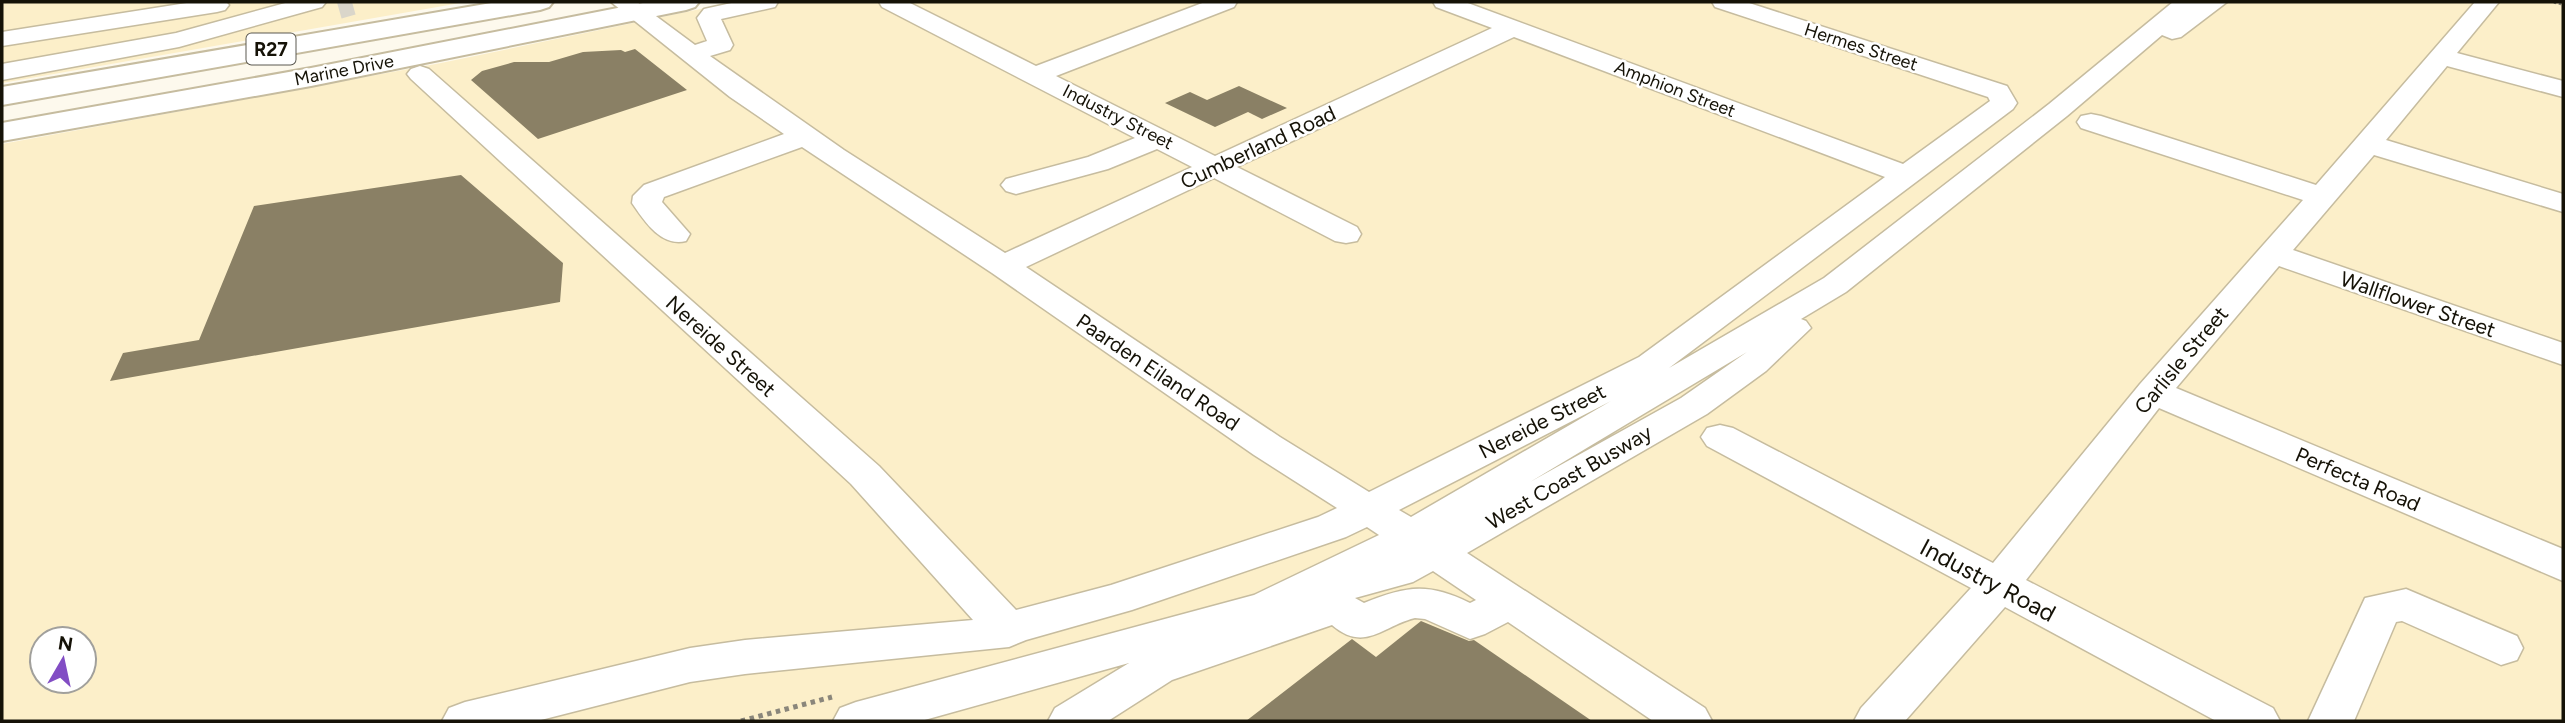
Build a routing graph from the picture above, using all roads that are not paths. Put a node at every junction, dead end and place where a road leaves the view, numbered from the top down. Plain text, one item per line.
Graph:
1 (540, 2) edge
2 (686, 2) edge
3 (767, 2) edge
4 (890, 2) edge
5 (1226, 2) edge
6 (1444, 2) edge
7 (1723, 2) edge
8 (2187, 2) edge
9 (2215, 2) edge
10 (2487, 2) edge
11 (326, 4) edge
12 (216, 5) dead end
13 (629, 7) edge
14 (1513, 28) junction
15 (2, 39) edge
16 (691, 54) junction
17 (2442, 57) junction
18 (2, 70) edge
19 (419, 74) dead end
20 (1036, 75) junction
21 (2097, 78) junction
22 (2563, 89) edge
23 (1998, 92) joint
24 (2, 96) edge
25 (2091, 122) dead end
26 (2, 132) edge
27 (806, 136) junction
28 (1158, 138) junction
29 (2368, 144) junction
30 (1216, 167) junction
31 (1907, 176) junction
32 (1016, 185) dead end
33 (2322, 197) junction
34 (2563, 203) edge
35 (675, 234) dead end
36 (1346, 234) dead end
37 (2273, 253) junction
38 (1003, 266) junction
39 (2563, 355) edge
40 (2153, 393) junction
41 (1720, 437) dead end
42 (1370, 510) junction
43 (1423, 544) junction
44 (2563, 566) edge
45 (1998, 586) junction
46 (1508, 602) junction
47 (1009, 631) junction
48 (2501, 648) dead end
49 (465, 721) edge
50 (856, 721) edge
51 (1071, 721) edge
52 (1689, 721) edge
53 (1877, 721) edge
54 (2257, 721) edge
55 (2331, 721) edge

1 - 24 main road, Marine Drive / R27
2 - 13 main road, Marine Drive / R27
3 - 16 street
4 - 20 street, Industry Street
5 - 20 street
6 - 14 street, Amphion Street
7 - 23 street, Hermes Street
8 - 21 street, West Coast Busway
9 - 21 street, West Coast Busway
10 - 17 street, Carlisle Street
11 - 18 street
12 - 15 street
13 - 16 street, Paarden Eiland Road
13 - 26 main road, Marine Drive / R27
14 - 30 street, Cumberland Road
14 - 31 street, Amphion Street
16 - 27 street, Paarden Eiland Road
17 - 22 street
17 - 29 street, Carlisle Street
19 - 47 street, Nereide Street
20 - 28 street, Industry Street
21 - 43 street, West Coast Busway
23 - 31 street, Nereide Street
25 - 33 street
27 - 35 street
27 - 38 street, Paarden Eiland Road
28 - 30 street, Industry Street
28 - 32 street
29 - 33 street, Carlisle Street
29 - 34 street
30 - 36 street, Industry Street
30 - 38 street, Cumberland Road
31 - 42 street, Nereide Street
33 - 37 street, Carlisle Street
37 - 39 street, Wallflower Street
37 - 40 street, Carlisle Street
38 - 42 street, Paarden Eiland Road
40 - 44 street, Perfecta Road
40 - 45 street, Carlisle Street
41 - 45 street, Industry Road
42 - 43 street, Paarden Eiland Road
42 - 47 street, Nereide Street
43 - 46 street, Paarden Eiland Road
43 - 50 street, West Coast Busway
45 - 53 street, Carlisle Street
45 - 54 street, Industry Road
46 - 51 street
46 - 52 street, Paarden Eiland Road
47 - 49 street, Nereide Street
48 - 55 street

